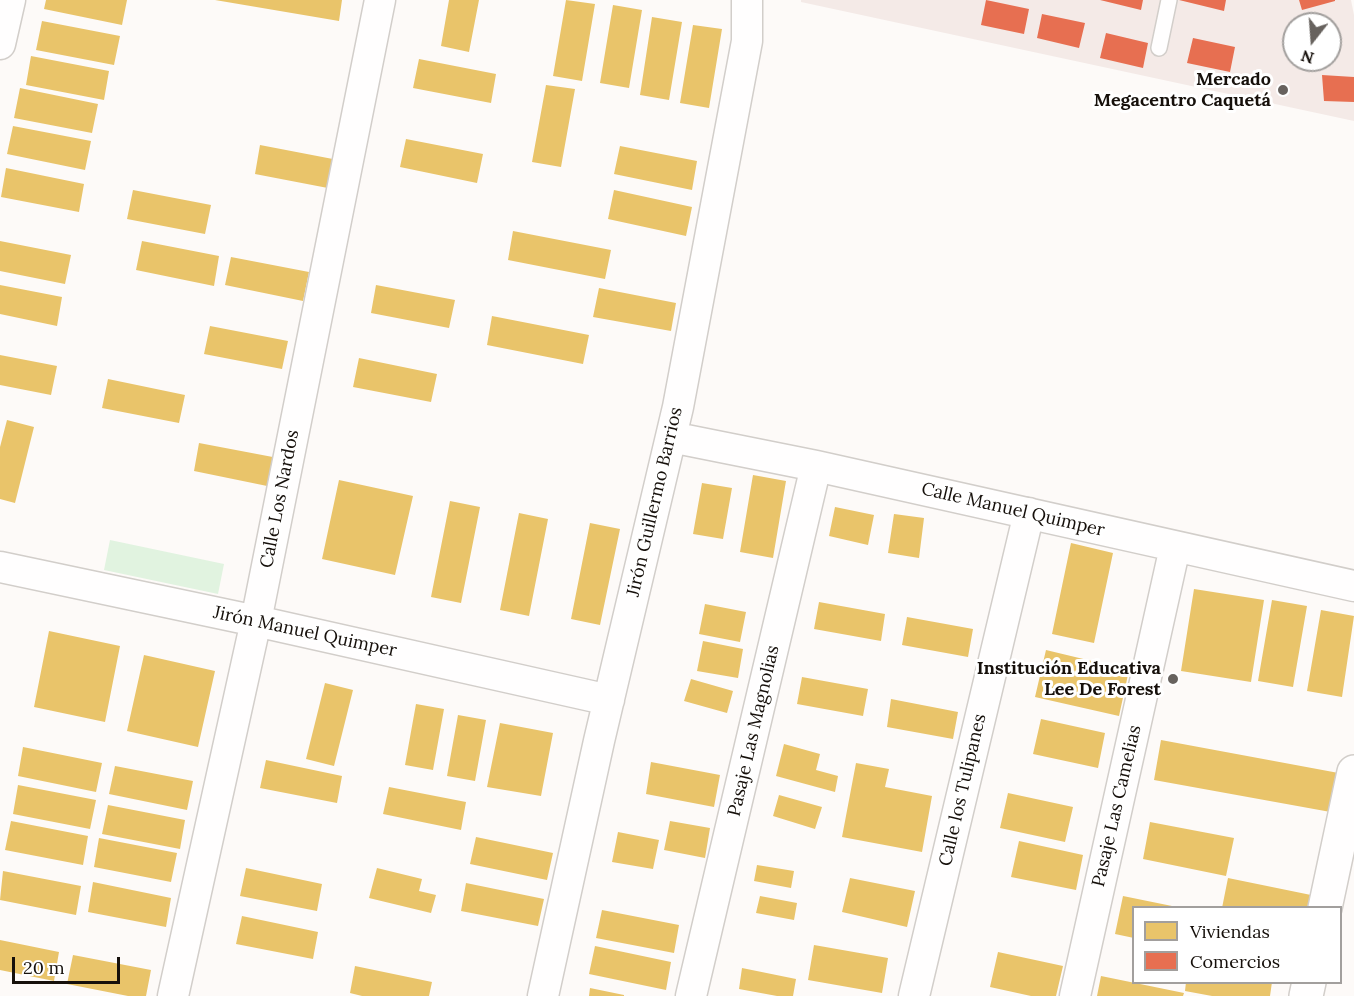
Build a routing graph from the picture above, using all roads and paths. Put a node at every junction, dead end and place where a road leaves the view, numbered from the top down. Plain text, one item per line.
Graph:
1 (10, 0) edge
2 (380, 0) edge
3 (1169, 0) edge
4 (746, 1) edge
5 (0, 44) edge
6 (1159, 48) dead end
7 (670, 437) junction
8 (816, 466) junction
9 (1029, 513) junction
10 (1175, 547) junction
11 (0, 567) edge
12 (1354, 586) edge
13 (256, 621) junction
14 (609, 700) junction
15 (1354, 772) edge
16 (1325, 906) edge
17 (173, 996) edge
18 (543, 996) edge
19 (691, 996) edge
20 (914, 996) edge
21 (1075, 996) edge

1 - 5 street
2 - 13 street, Calle Los Nardos
3 - 6 lane
4 - 7 street, Jirón Guillermo Barrios
7 - 8 street, Calle Manuel Quimper
7 - 14 street, Jirón Guillermo Barrios
8 - 9 street, Calle Manuel Quimper
8 - 19 street, Pasaje Las Magnolias
9 - 10 street, Calle Manuel Quimper
9 - 20 street, Calle los Tulipanes
10 - 12 street, Calle Manuel Quimper
10 - 21 street, Pasaje Las Camelias
11 - 13 street, Jirón Manuel Quimper
13 - 14 street, Jirón Manuel Quimper
13 - 17 street, Calle Los Nardos
14 - 18 street, Jirón Guillermo Barrios
15 - 16 street

